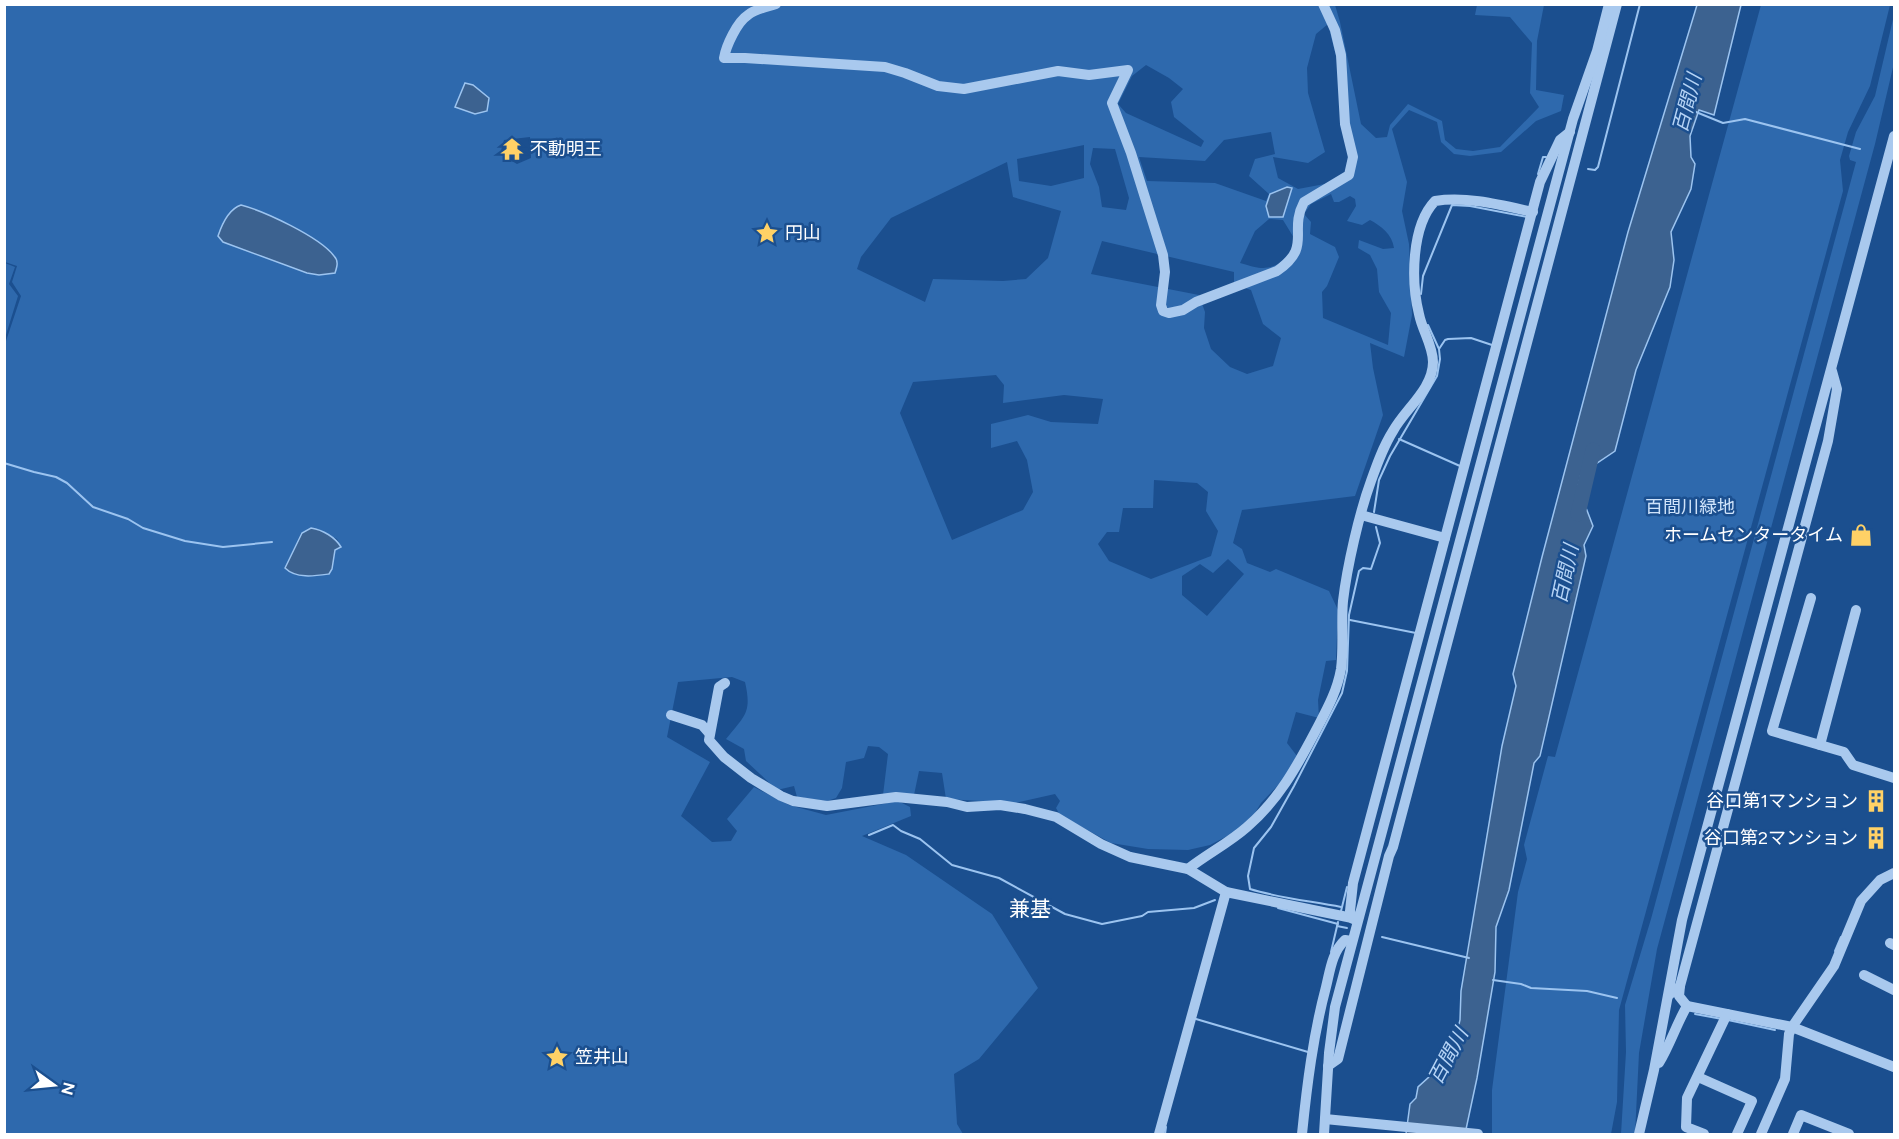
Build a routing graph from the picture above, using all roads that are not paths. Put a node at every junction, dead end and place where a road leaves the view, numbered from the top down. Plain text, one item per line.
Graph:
1 (776, 4) edge
2 (1323, 4) edge
3 (1609, 4) edge
4 (1617, 4) edge
5 (1570, 132) junction
6 (1894, 136) edge
7 (1893, 150) edge
8 (1530, 212) junction
9 (1832, 370) junction
10 (1361, 515) junction
11 (1442, 537) junction
12 (1811, 598) dead end
13 (1856, 610) dead end
14 (725, 683) dead end
15 (671, 716) dead end
16 (709, 733) junction
17 (1820, 744) junction
18 (1894, 778) edge
19 (1188, 869) junction
20 (1894, 873) edge
21 (1226, 892) junction
22 (1355, 919) junction
23 (1352, 941) junction
24 (1864, 975) dead end
25 (1680, 986) junction
26 (1894, 990) edge
27 (1669, 994) junction
28 (1687, 1006) junction
29 (1725, 1018) junction
30 (1792, 1027) junction
31 (1328, 1066) junction
32 (1894, 1067) edge
33 (1654, 1070) junction
34 (1698, 1077) junction
35 (1330, 1119) junction
36 (1159, 1134) edge
37 (1302, 1134) edge
38 (1324, 1134) edge
39 (1478, 1134) edge
40 (1639, 1134) edge
41 (1704, 1134) edge
42 (1737, 1134) edge
43 (1761, 1134) edge
44 (1793, 1134) edge
45 (1849, 1134) edge

1 - 2 street
3 - 5 street
4 - 31 street
5 - 8 street
5 - 22 street
6 - 7 street
7 - 9 street
8 - 10 street
8 - 11 street
9 - 25 street
9 - 27 street
10 - 11 street
10 - 19 street
11 - 22 street
12 - 17 street
13 - 17 street
14 - 16 street
15 - 16 street
16 - 19 street
17 - 18 street
19 - 21 street
20 - 30 street
21 - 22 street
21 - 36 street
22 - 23 street
23 - 31 street
23 - 37 street
24 - 26 street
25 - 27 street
25 - 28 street
27 - 33 street
28 - 29 street
28 - 33 street
29 - 30 street
29 - 34 street
30 - 32 street
30 - 43 street
31 - 35 street
33 - 40 street
34 - 41 street
34 - 42 street
35 - 38 street
35 - 39 street
44 - 45 street

